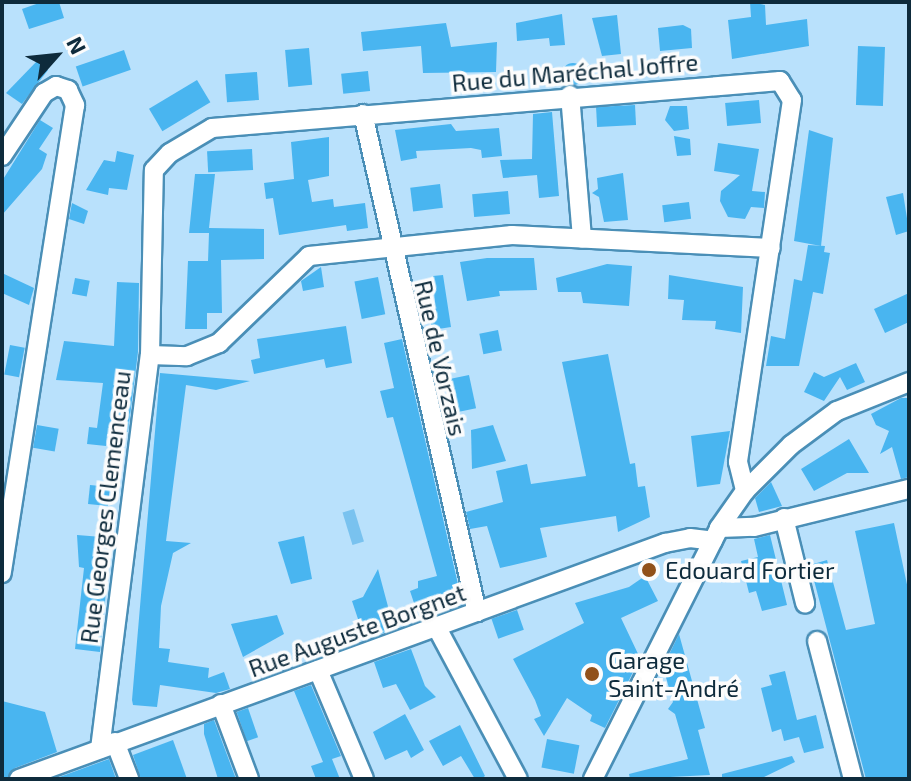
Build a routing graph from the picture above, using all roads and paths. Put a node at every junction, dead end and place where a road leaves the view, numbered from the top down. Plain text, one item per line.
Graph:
1 (570, 95) junction
2 (363, 114) junction
3 (2, 156) edge
4 (582, 239) junction
5 (390, 246) junction
6 (771, 248) junction
7 (150, 355) junction
8 (909, 382) edge
9 (909, 489) edge
10 (745, 491) junction
11 (784, 518) junction
12 (716, 535) junction
13 (2, 573) edge
14 (805, 603) dead end
15 (477, 612) junction
16 (437, 628) junction
17 (817, 641) dead end
18 (318, 670) junction
19 (221, 704) junction
20 (108, 746) junction
21 (19, 779) edge
22 (129, 779) edge
23 (249, 779) edge
24 (364, 779) edge
25 (518, 779) edge
26 (593, 779) edge
27 (853, 779) edge

1 - 2 street, Rue du Maréchal Joffre
1 - 4 street
1 - 6 street, Rue du Maréchal Joffre
2 - 5 street, Rue de Vorzais
2 - 7 street, Rue du Maréchal Joffre
3 - 13 street
4 - 5 street, Rue Georges Clemenceau
4 - 6 street, Rue Georges Clemenceau
5 - 7 street, Rue Georges Clemenceau
5 - 15 street, Rue de Vorzais
6 - 10 street, Rue du Maréchal Joffre
7 - 20 street, Rue Georges Clemenceau
8 - 10 street
9 - 11 street, Rue Auguste Borgnet
10 - 12 street
11 - 12 street, Rue Auguste Borgnet
11 - 14 street
12 - 15 street, Rue Auguste Borgnet
12 - 26 street
15 - 16 street, Rue Auguste Borgnet
16 - 18 street, Rue Auguste Borgnet
16 - 25 street
17 - 27 street
18 - 19 street, Rue Auguste Borgnet
18 - 24 street
19 - 20 street, Rue Auguste Borgnet
19 - 23 street
20 - 21 street, Rue Auguste Borgnet
20 - 22 street

